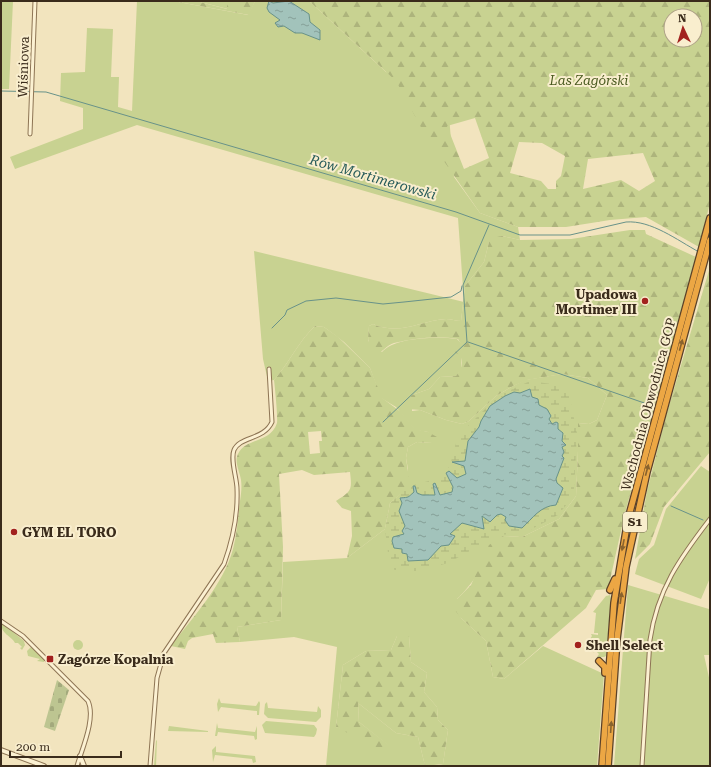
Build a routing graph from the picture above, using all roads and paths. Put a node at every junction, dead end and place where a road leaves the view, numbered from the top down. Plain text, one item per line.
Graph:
1 (35, 1) edge
2 (30, 134) dead end
3 (710, 218) edge
4 (710, 240) edge
5 (695, 284) junction
6 (270, 369) dead end
7 (710, 519) edge
8 (619, 567) junction
9 (610, 590) dead end
10 (1, 621) edge
11 (599, 661) dead end
12 (607, 685) junction
13 (1, 750) edge
14 (80, 756) junction
15 (44, 766) edge
16 (77, 766) edge
17 (84, 766) edge
18 (150, 766) edge
19 (602, 766) edge
20 (608, 766) edge
21 (642, 766) edge

1 - 2 street, Wiśniowa
3 - 5 highway, Wschodnia Obwodnica GOP / S1
4 - 5 highway, Wschodnia Obwodnica GOP / S1
5 -> 8 highway, Wschodnia Obwodnica GOP / S1
20 -> 5 highway, Wschodnia Obwodnica GOP / S1
6 - 18 street
7 - 21 street
8 - 9 highway
8 - 12 highway, Wschodnia Obwodnica GOP / S1
10 - 14 street
11 - 12 highway
12 - 19 highway, Wschodnia Obwodnica GOP / S1
13 - 15 street
14 - 16 street
14 - 17 street

